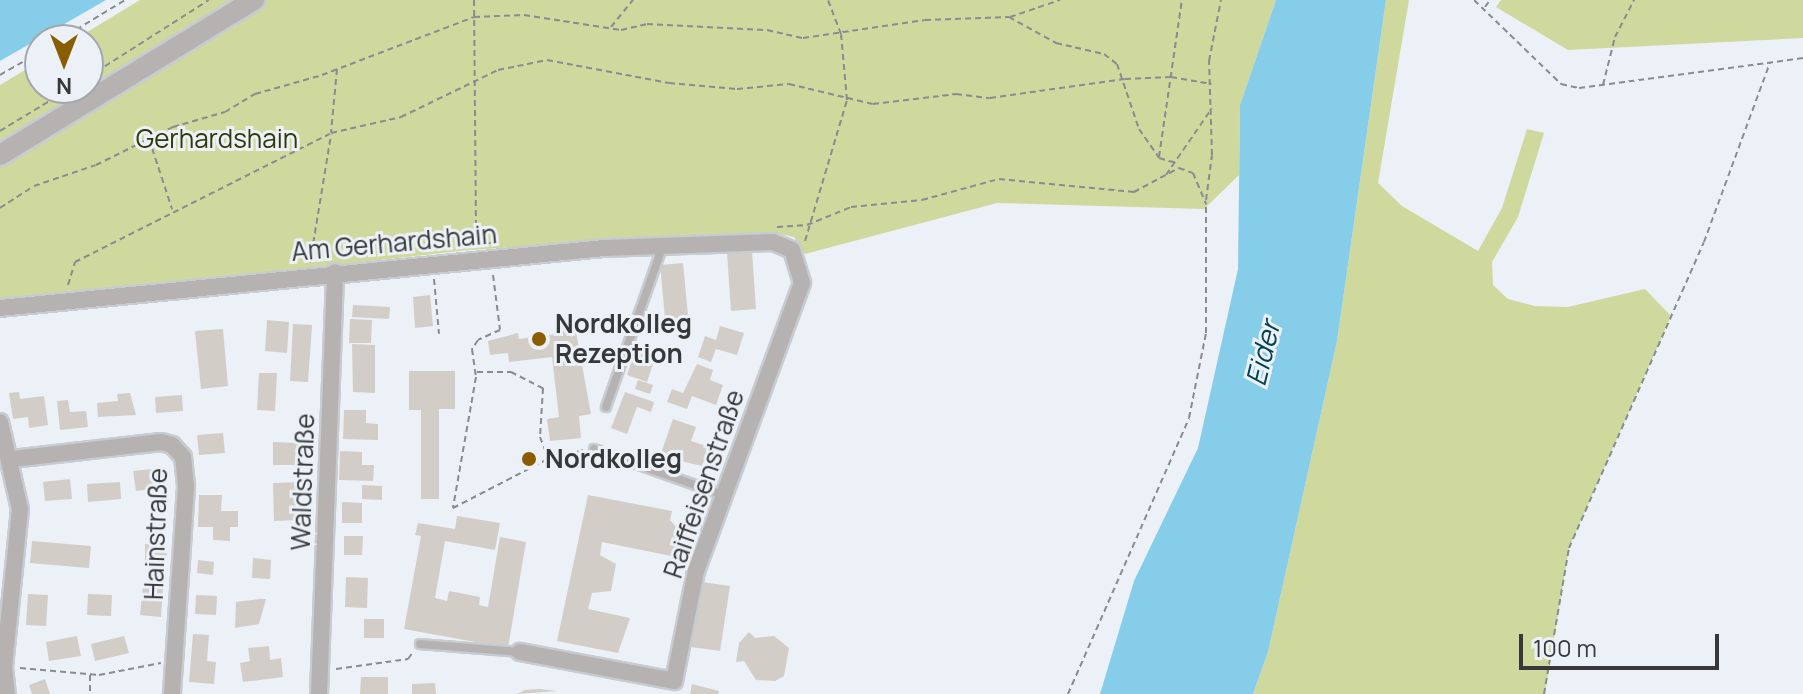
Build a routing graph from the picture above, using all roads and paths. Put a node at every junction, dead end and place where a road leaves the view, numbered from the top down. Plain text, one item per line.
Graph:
1 (125, 0) edge
2 (209, 0) edge
3 (254, 0) edge
4 (474, 0) edge
5 (633, 0) edge
6 (828, 0) edge
7 (1060, 0) edge
8 (1221, 0) edge
9 (1474, 0) edge
10 (1490, 0) edge
11 (1634, 0) edge
12 (1183, 1) edge
13 (1484, 8) junction
14 (474, 17) junction
15 (1009, 17) junction
16 (85, 24) edge
17 (611, 28) junction
18 (841, 34) junction
19 (1803, 58) edge
20 (24, 61) edge
21 (1770, 63) junction
22 (104, 67) edge
23 (337, 68) junction
24 (0, 75) edge
25 (1171, 77) junction
26 (1125, 79) junction
27 (475, 84) junction
28 (1211, 84) junction
29 (1603, 85) junction
30 (847, 100) junction
31 (45, 104) edge
32 (1212, 107) junction
33 (0, 131) edge
34 (331, 133) junction
35 (148, 139) junction
36 (0, 155) edge
37 (1159, 158) junction
38 (1176, 163) junction
39 (1164, 178) junction
40 (1206, 204) junction
41 (0, 208) edge
42 (172, 210) junction
43 (807, 225) junction
44 (765, 229) dead end
45 (505, 242) dead end
46 (663, 244) junction
47 (792, 250) joint
48 (491, 258) junction
49 (335, 272) junction
50 (434, 273) dead end
51 (308, 275) junction
52 (54, 303) junction
53 (0, 308) edge
54 (439, 334) dead end
55 (475, 372) junction
56 (606, 407) dead end
57 (0, 422) edge
58 (594, 449) joint
59 (12, 459) junction
60 (548, 459) junction
61 (723, 495) junction
62 (420, 644) joint
63 (520, 652) joint
64 (173, 660) junction
65 (4, 667) junction
66 (319, 671) junction
67 (90, 674) junction
68 (673, 688) edge
69 (7, 694) edge
70 (90, 694) edge
71 (172, 694) edge
72 (319, 694) edge
73 (1068, 694) edge
74 (1544, 694) edge

1 - 16 path
2 - 22 path
3 - 36 street
4 - 14 path
5 - 17 path
6 - 18 path
7 - 15 path
8 - 28 path
9 - 13 path
10 - 13 path
11 - 29 path
12 - 25 path
13 - 29 path
14 - 17 path
14 - 23 path
14 - 27 path
15 - 18 path
15 - 26 path
17 - 18 path
18 - 30 path
19 - 21 path
20 - 24 path
21 - 29 path
21 - 74 path
23 - 34 path
23 - 35 path
25 - 26 path
25 - 28 path
25 - 37 path
26 - 30 path
26 - 37 path
27 - 30 path
27 - 34 path
27 - 45 path
28 - 32 path
30 - 43 path
31 - 33 path
32 - 38 path
32 - 40 path
34 - 42 path
34 - 51 path
35 - 41 path
35 - 42 path
37 - 38 path
38 - 39 path
39 - 40 path
39 - 43 path
40 - 73 path
42 - 52 path
43 - 44 path
46 - 47 street, Am Gerhardshain
46 - 48 street, Am Gerhardshain
46 - 56 lane
47 - 61 street, Raiffeisenstraße
48 - 49 street, Am Gerhardshain
48 - 55 path
49 - 51 street, Am Gerhardshain
49 - 66 street, Waldstraße
50 - 54 path
51 - 52 street, Am Gerhardshain
52 - 53 street, Am Gerhardshain
55 - 60 path
55 - 60 path
57 - 59 street
58 - 60 path
58 - 61 lane
59 - 64 street, Hainstraße
59 - 65 street
61 - 68 street, Raiffeisenstraße
62 - 63 lane
62 - 66 path
63 - 68 street, Raiffeisenstraße
64 - 67 path
64 - 71 street, Hainstraße
65 - 67 path
65 - 69 street
66 - 72 street, Waldstraße
67 - 70 path

